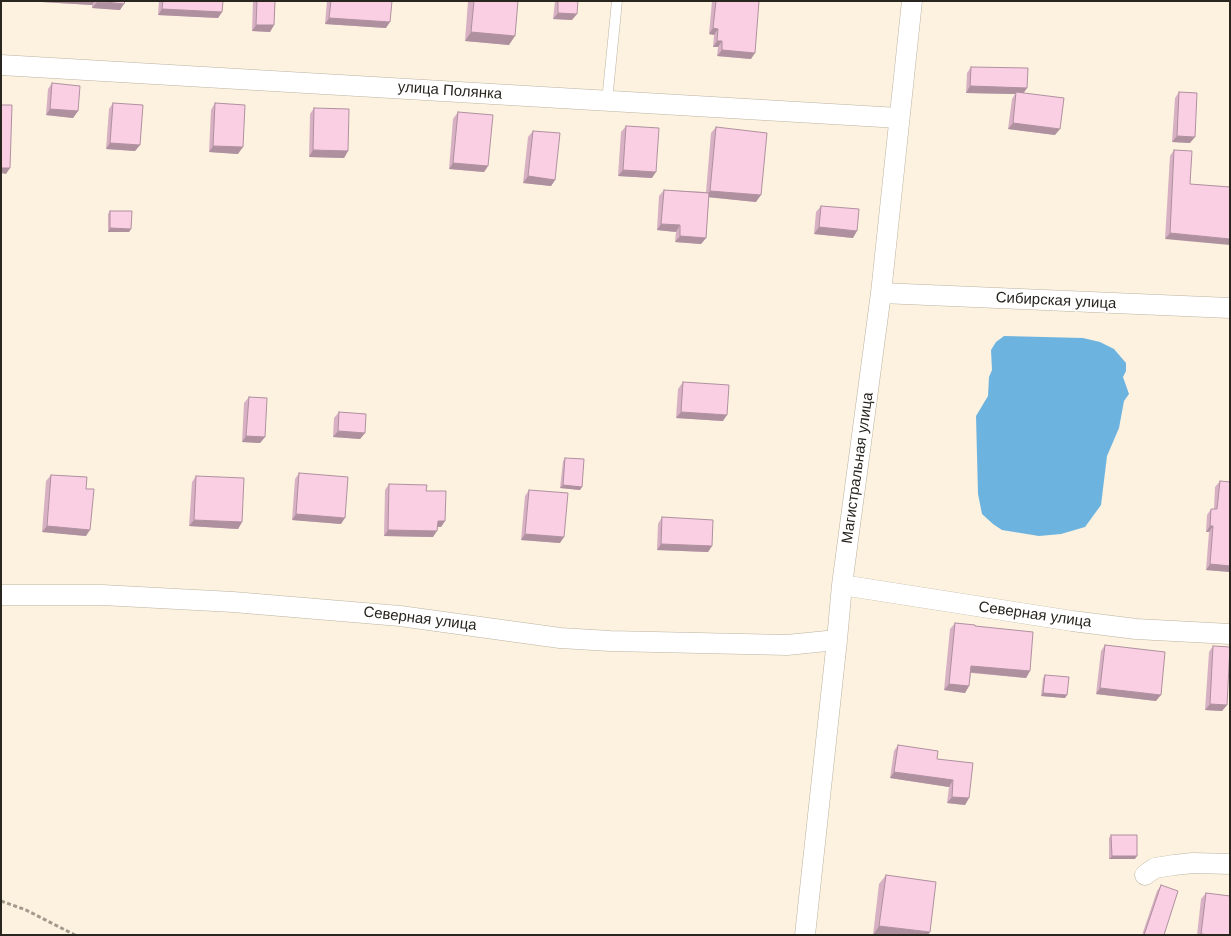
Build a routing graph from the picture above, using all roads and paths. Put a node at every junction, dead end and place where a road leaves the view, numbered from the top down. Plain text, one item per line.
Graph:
1 (617, 1) edge
2 (912, 1) edge
3 (1, 65) edge
4 (608, 101) junction
5 (899, 118) junction
6 (882, 293) junction
7 (1230, 308) edge
8 (842, 585) junction
9 (1, 595) edge
10 (1230, 634) edge
11 (837, 640) junction
12 (1230, 864) edge
13 (1145, 875) dead end
14 (1, 901) edge
15 (75, 935) edge
16 (805, 935) edge

1 - 4 lane
2 - 5 street, Магистральная улица
3 - 4 street, улица Полянка
4 - 5 street, улица Полянка
5 - 6 street, Магистральная улица
6 - 7 street, Сибирская улица
6 - 8 street, Магистральная улица
8 - 10 street, Северная улица
8 - 11 street, Магистральная улица
9 - 11 street, Северная улица
11 - 16 street, Магистральная улица
12 - 13 street
14 - 15 path

